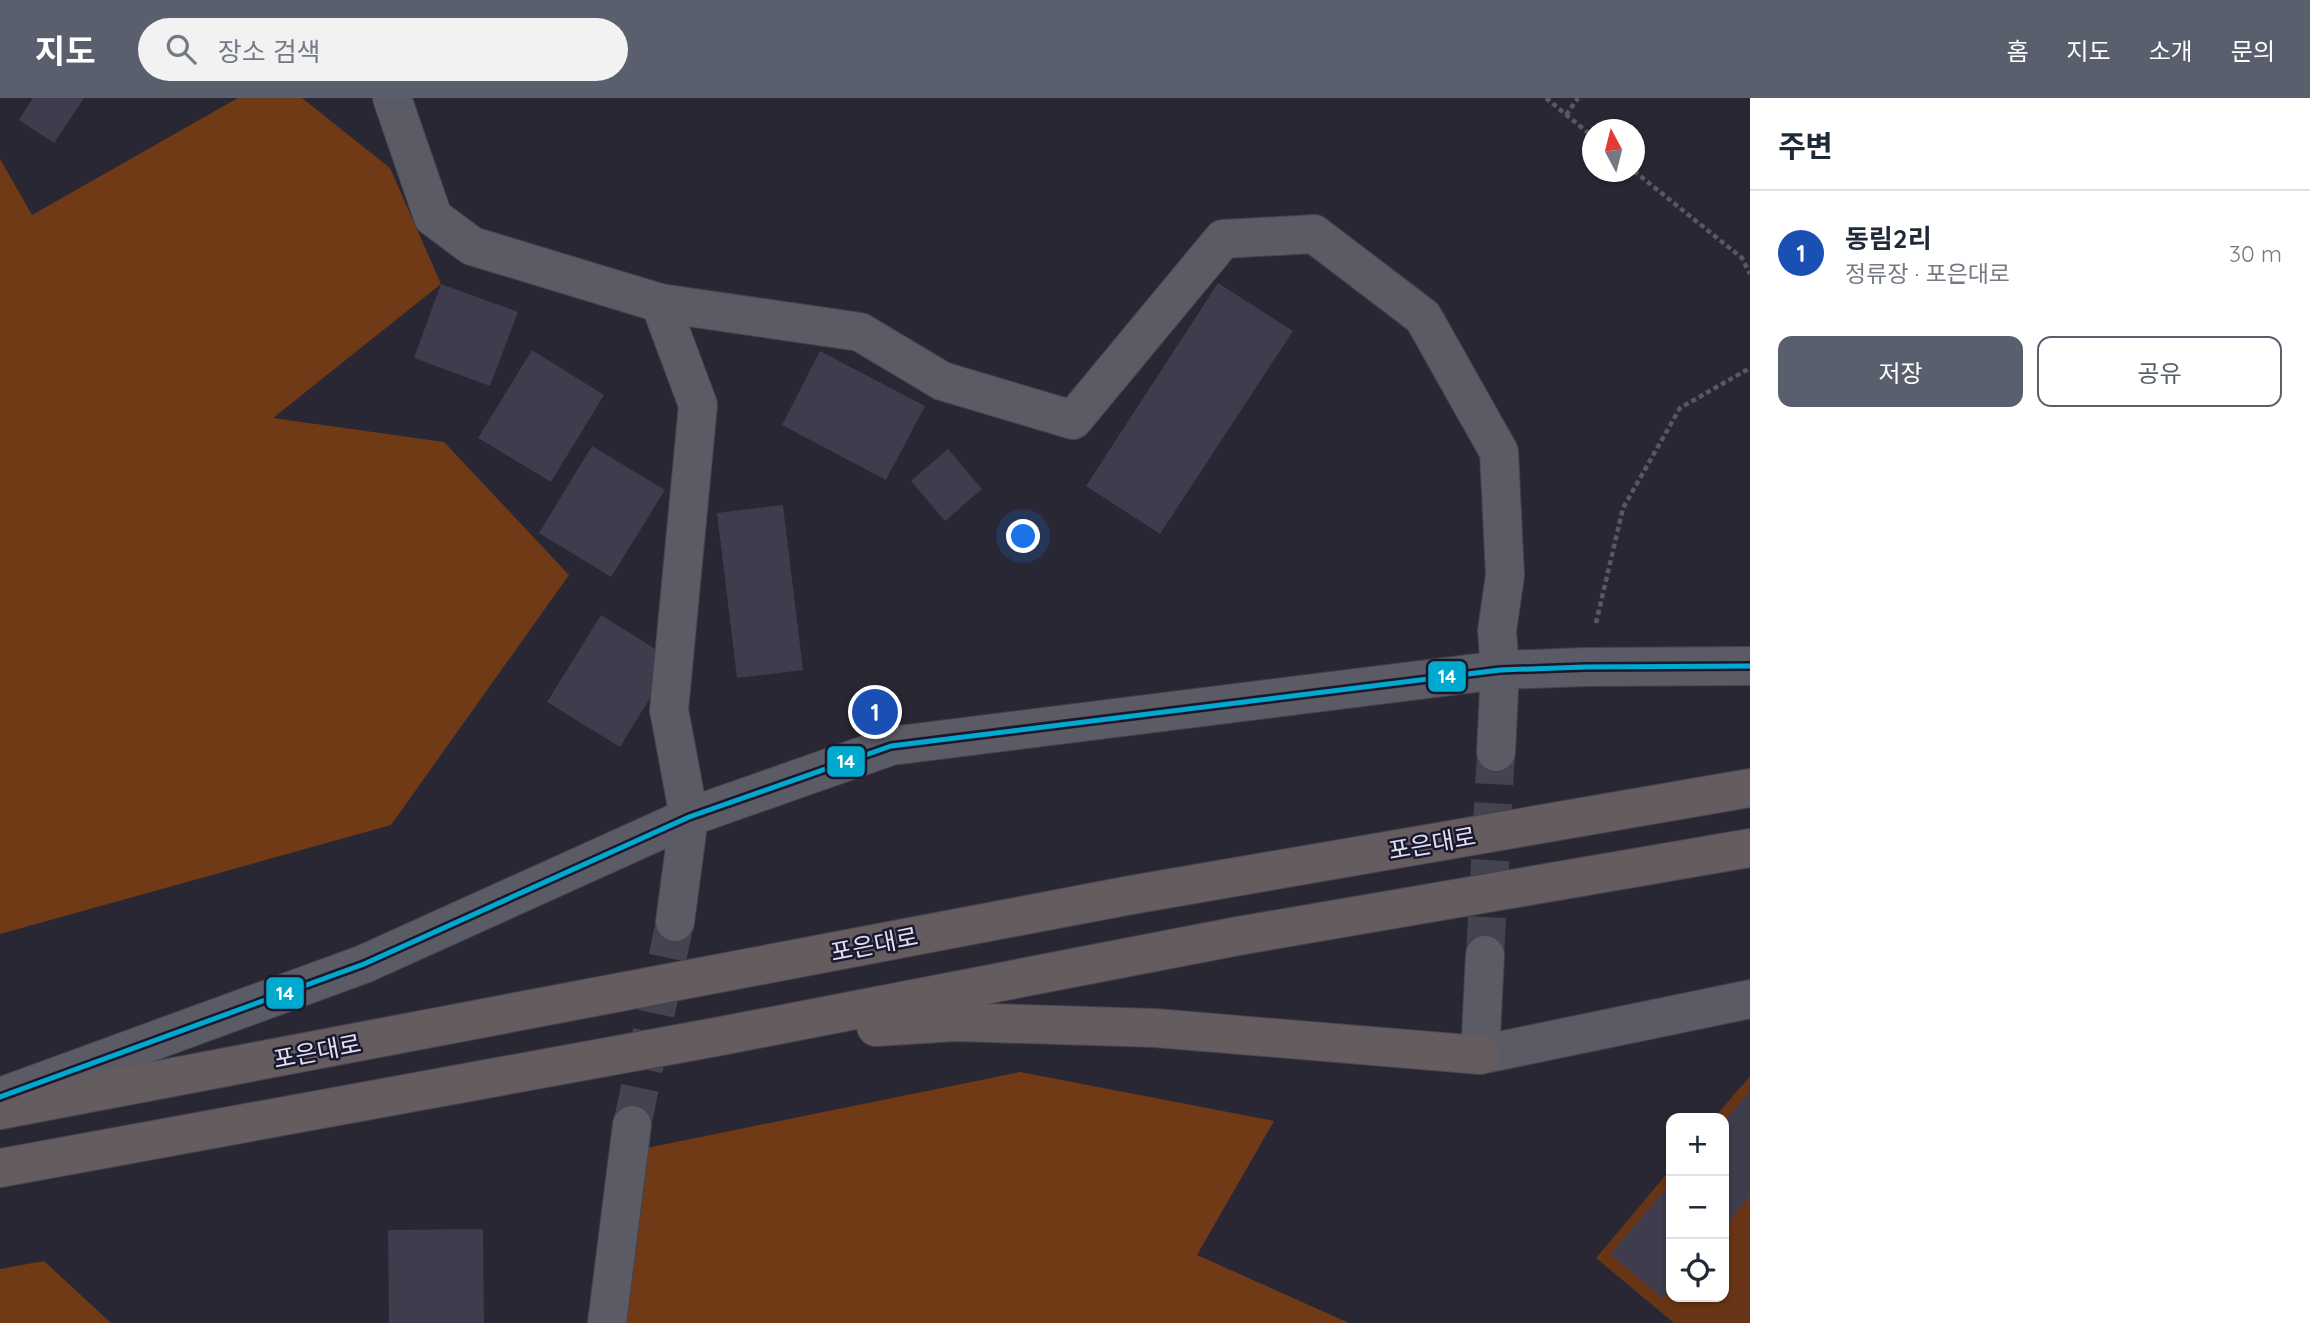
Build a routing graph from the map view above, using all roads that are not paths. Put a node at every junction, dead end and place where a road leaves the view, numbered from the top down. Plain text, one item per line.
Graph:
1 (392, 98) edge
2 (660, 303) junction
3 (1750, 666) edge
4 (1500, 670) junction
5 (1496, 752) tunnel mouth
6 (1750, 789) edge
7 (689, 817) junction
8 (1750, 848) edge
9 (676, 922) tunnel mouth
10 (1485, 955) tunnel mouth
11 (1750, 999) edge
12 (721, 1036) junction
13 (1480, 1055) junction
14 (0, 1097) edge
15 (0, 1110) edge
16 (632, 1125) tunnel mouth
17 (0, 1168) edge
18 (607, 1323) edge

1 - 2 street
2 - 4 street
2 - 7 street
3 - 4 street
4 - 5 street
4 - 7 street
6 - 15 highway, 포은대로
7 - 9 street
7 - 14 street
8 - 12 highway
10 - 13 street
11 - 13 street
12 - 13 highway
12 - 17 highway
16 - 18 street

